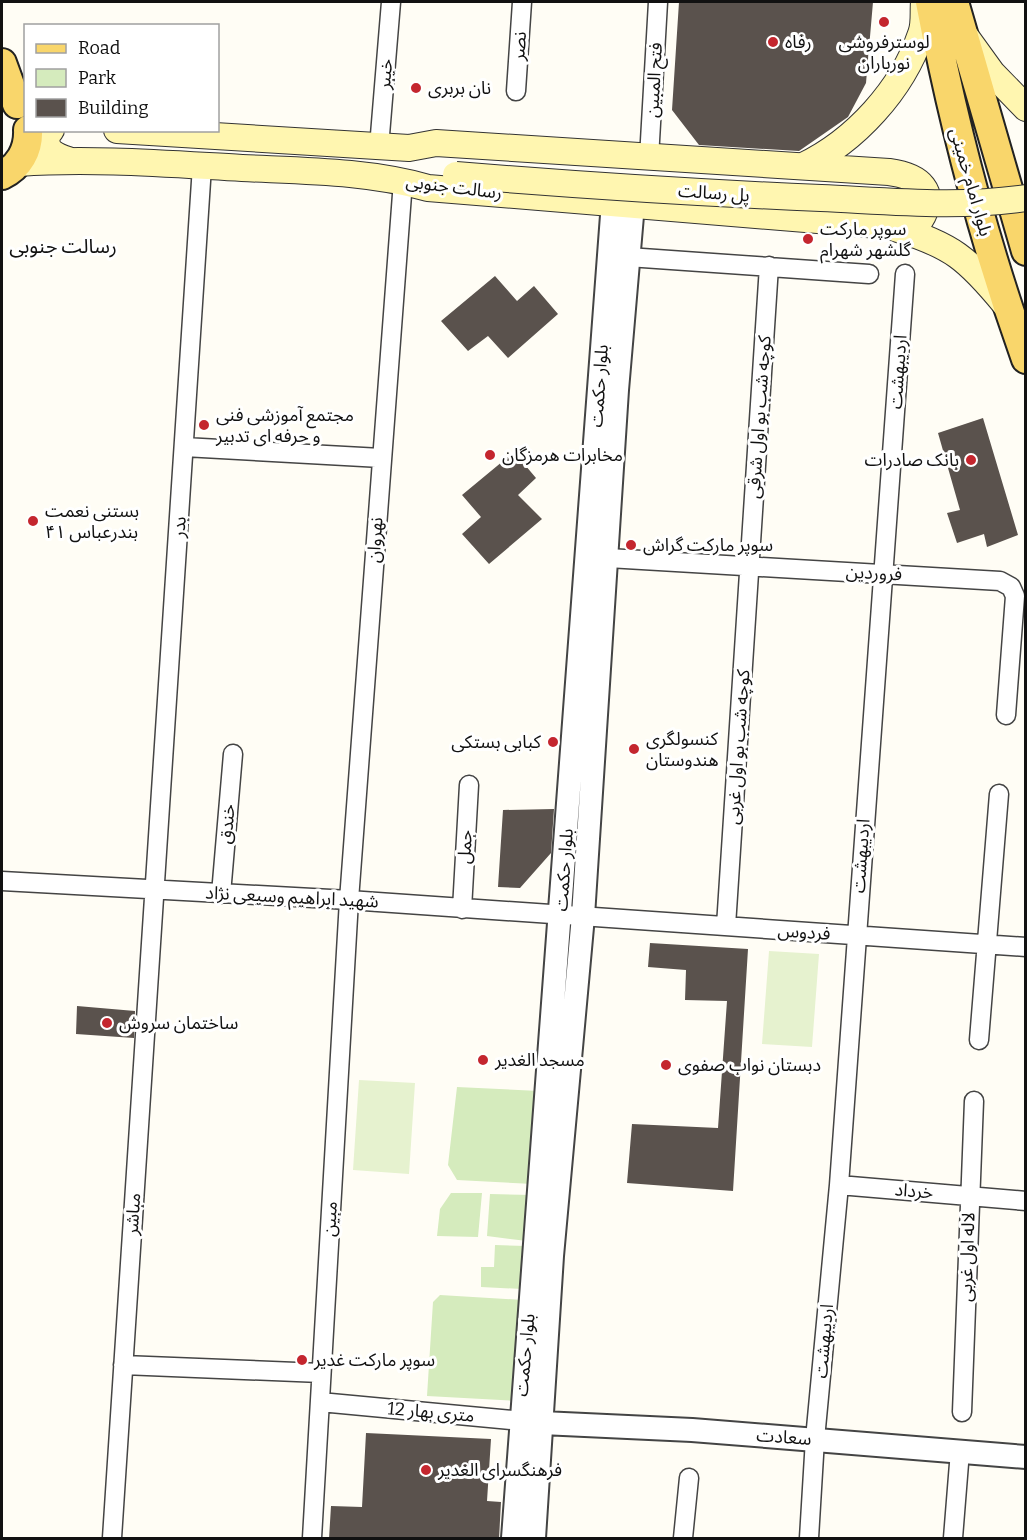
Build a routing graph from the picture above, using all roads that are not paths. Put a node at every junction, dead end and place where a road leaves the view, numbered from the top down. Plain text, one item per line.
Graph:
1 (391, 2) edge
2 (522, 2) edge
3 (658, 2) edge
4 (924, 2) edge
5 (930, 2) edge
6 (955, 2) edge
7 (962, 31) junction
8 (2, 63) edge
9 (516, 91) dead end
10 (1026, 108) edge
11 (20, 112) edge
12 (49, 132) edge
13 (148, 132) edge
14 (379, 147) junction
15 (409, 148) junction
16 (649, 158) junction
17 (68, 160) junction
18 (202, 165) junction
19 (803, 166) junction
20 (458, 167) junction
21 (7, 175) edge
22 (403, 181) junction
23 (1026, 181) edge
24 (1026, 198) edge
25 (623, 203) junction
26 (890, 226) junction
27 (1026, 251) edge
28 (628, 257) junction
29 (770, 266) junction
30 (905, 273) dead end
31 (869, 274) dead end
32 (1006, 306) junction
33 (1026, 359) edge
34 (184, 447) junction
35 (381, 458) junction
36 (608, 558) junction
37 (749, 567) junction
38 (883, 573) junction
39 (1006, 715) dead end
40 (233, 754) dead end
41 (469, 785) dead end
42 (999, 794) dead end
43 (2, 881) edge
44 (155, 890) junction
45 (221, 894) junction
46 (349, 900) junction
47 (462, 909) junction
48 (572, 915) junction
49 (726, 926) junction
50 (855, 936) junction
51 (985, 945) junction
52 (1026, 947) edge
53 (979, 1040) dead end
54 (974, 1101) dead end
55 (839, 1185) junction
56 (968, 1196) junction
57 (1026, 1202) edge
58 (123, 1365) junction
59 (321, 1372) junction
60 (320, 1402) junction
61 (962, 1412) dead end
62 (519, 1420) junction
63 (542, 1423) junction
64 (815, 1439) junction
65 (960, 1451) junction
66 (1026, 1457) edge
67 (689, 1478) dead end
68 (112, 1539) edge
69 (312, 1539) edge
70 (513, 1539) edge
71 (534, 1539) edge
72 (683, 1539) edge
73 (809, 1539) edge
74 (953, 1539) edge

1 - 14 street, خیبر
2 - 9 street, نصر
3 - 16 street, فتح المبین
4 - 19 main road
5 - 32 main road, بلوار امام خمینی
6 - 7 main road, بلوار امام خمینی
7 - 10 main road
7 - 27 main road, بلوار امام خمینی
8 - 11 main road
11 - 21 main road
12 - 17 main road
13 - 14 main road, رسالت جنوبی
14 - 15 main road, رسالت جنوبی
15 - 16 main road, رسالت جنوبی
15 - 20 main road, پل رسالت
16 - 19 main road, رسالت جنوبی
17 - 18 main road, رسالت جنوبی
17 - 21 main road, رسالت جنوبی
18 - 22 main road, رسالت جنوبی
18 - 34 street, بدر
19 - 26 main road, رسالت جنوبی
20 - 22 main road, پل رسالت
20 - 23 main road, پل رسالت
20 - 24 main road, پل رسالت, bridge
22 - 25 main road, رسالت جنوبی
22 - 35 street, نهروان
25 - 26 main road, رسالت جنوبی
25 - 28 street, بلوار حکمت
25 - 48 street, بلوار حکمت
26 - 32 main road
28 - 29 street
28 - 36 street, بلوار حکمت
29 - 31 street
29 - 37 street, کوچه شب بو اول شرقی
30 - 38 street, اردیبهشت
32 - 33 main road, بلوار امام خمینی
34 - 35 street
34 - 44 street, بدر
35 - 46 street, نهروان
36 - 37 street, فروردین
36 - 48 street, بلوار حکمت
37 - 38 street, فروردین
37 - 49 street, کوچه شب بو اول غربی
38 - 39 street, فروردین
38 - 50 street, اردیبهشت
40 - 45 street, خندق
41 - 47 street, جمل
42 - 51 street
43 - 44 street, شهید ابراهیم وسیعی نژاد
44 - 45 street, شهید ابراهیم وسیعی نژاد
44 - 58 street, مباشر
45 - 46 street, شهید ابراهیم وسیعی نژاد
46 - 47 street, شهید ابراهیم وسیعی نژاد
46 - 59 street, مبین
47 - 48 street, شهید ابراهیم وسیعی نژاد
48 - 49 street, فردوس
48 - 62 street, بلوار حکمت
48 - 63 street, بلوار حکمت
49 - 50 street, فردوس
50 - 51 street, فردوس
50 - 55 street, اردیبهشت
51 - 52 street, فردوس
51 - 53 street
54 - 56 street, لاله اول غربی
55 - 56 street, خرداد
55 - 64 street, اردیبهشت
56 - 57 street, خرداد
56 - 61 street, لاله اول غربی
58 - 59 street
58 - 68 street, مباشر
59 - 60 street, مبین
60 - 62 street, 12 متری بهار
60 - 69 street, مبین
62 - 63 street, 12 متری بهار
62 - 70 street, بلوار حکمت
63 - 64 street, سعادت
63 - 71 street, بلوار حکمت
64 - 65 street, سعادت
64 - 73 street, اردیبهشت
65 - 66 street, سعادت
65 - 74 street
67 - 72 street

